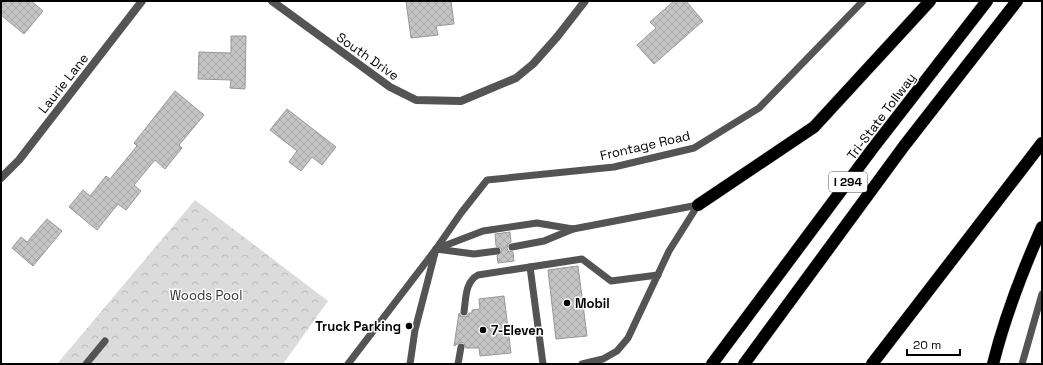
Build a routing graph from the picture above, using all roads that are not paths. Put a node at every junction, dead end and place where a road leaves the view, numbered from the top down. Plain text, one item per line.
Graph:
1 (142, 1) edge
2 (272, 1) edge
3 (585, 1) edge
4 (863, 1) edge
5 (930, 1) edge
6 (987, 1) edge
7 (1017, 1) edge
8 (1042, 143) edge
9 (1, 178) edge
10 (698, 205) junction
11 (1042, 227) edge
12 (574, 229) junction
13 (512, 247) dead end
14 (436, 248) junction
15 (497, 251) dead end
16 (530, 267) junction
17 (658, 275) junction
18 (1042, 294) edge
19 (464, 312) dead end
20 (105, 341) dead end
21 (461, 347) dead end
22 (86, 364) edge
23 (348, 364) edge
24 (410, 364) edge
25 (458, 364) edge
26 (543, 364) edge
27 (582, 364) edge
28 (712, 364) edge
29 (744, 364) edge
30 (872, 364) edge
31 (994, 364) edge
32 (1022, 364) edge

1 - 9 street, Laurie Lane
2 - 3 street, South Drive
4 - 14 lane, Frontage Road
5 - 10 highway
6 - 28 highway, Tri-State Tollway / I 294
7 - 29 highway, I 294
8 - 30 highway
10 - 12 lane
10 - 17 lane
11 - 31 highway
12 - 13 lane
12 - 14 lane
14 - 15 lane
14 - 23 lane, Frontage Road
14 - 24 lane
16 - 17 lane
16 - 19 lane
16 - 26 lane
17 - 27 lane
18 - 32 lane
20 - 22 lane
21 - 25 lane

